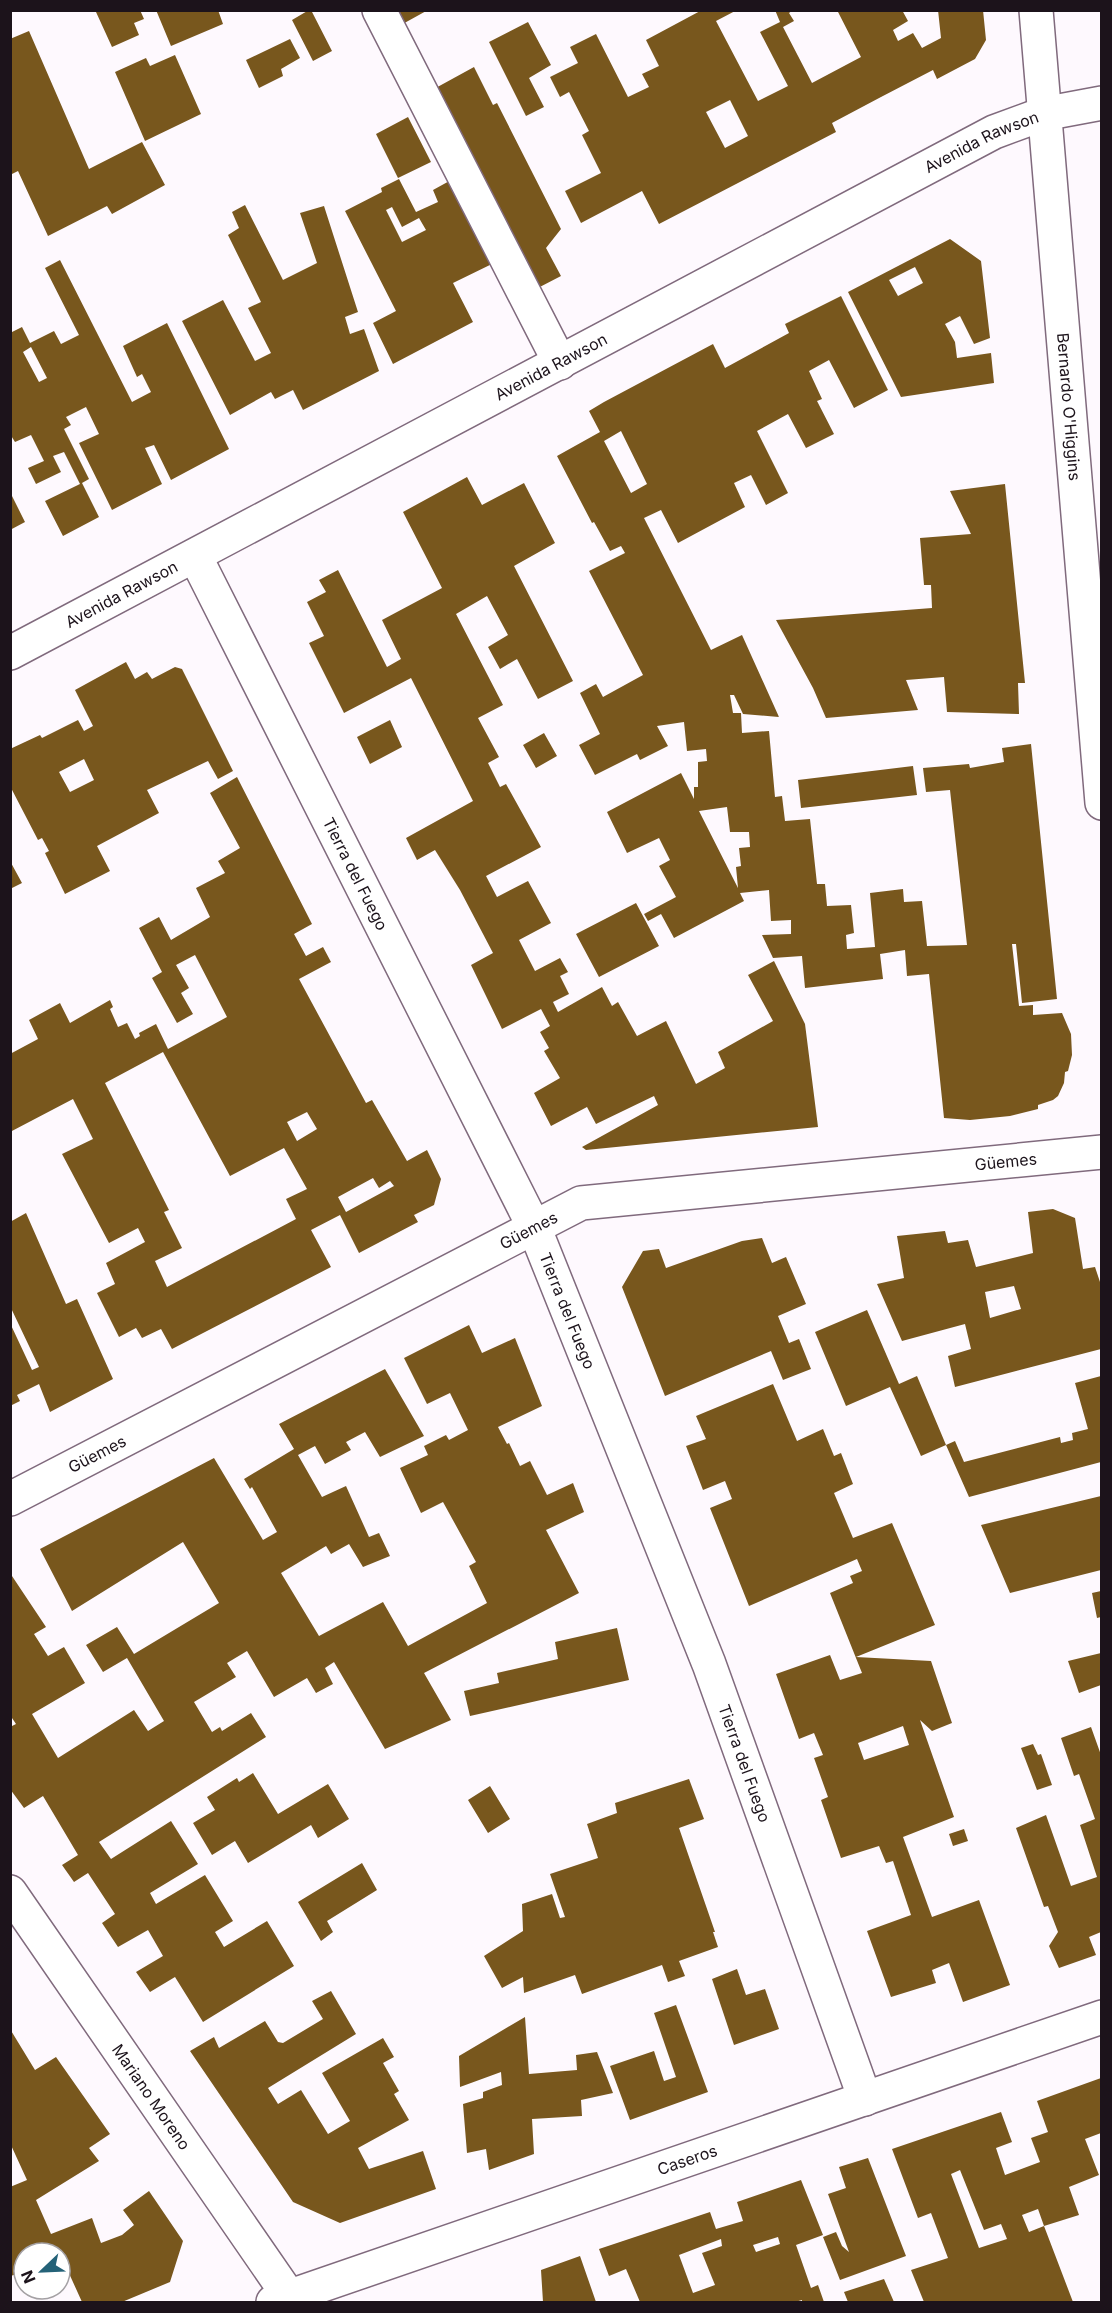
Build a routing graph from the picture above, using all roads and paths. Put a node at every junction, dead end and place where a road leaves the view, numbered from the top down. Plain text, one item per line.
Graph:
1 (379, 10) edge
2 (1035, 10) edge
3 (1101, 103) edge
4 (1043, 114) junction
5 (560, 363) junction
6 (195, 556) junction
7 (10, 653) edge
8 (1101, 802) edge
9 (1101, 1152) edge
10 (534, 1227) junction
11 (10, 1499) edge
12 (10, 1892) edge
13 (1101, 2017) edge
14 (865, 2099) junction
15 (285, 2301) edge

1 - 5 street
2 - 4 street, Bernardo O'Higgins
3 - 4 street, Avenida Rawson
4 - 5 street, Avenida Rawson
4 - 8 street, Bernardo O'Higgins
5 - 6 street, Avenida Rawson
6 - 7 street, Avenida Rawson
6 - 10 street, Tierra del Fuego
9 - 10 street, Güemes
10 - 11 street, Güemes
10 - 14 street, Tierra del Fuego
12 - 15 street, Mariano Moreno
13 - 14 street, Caseros
14 - 15 street, Caseros

